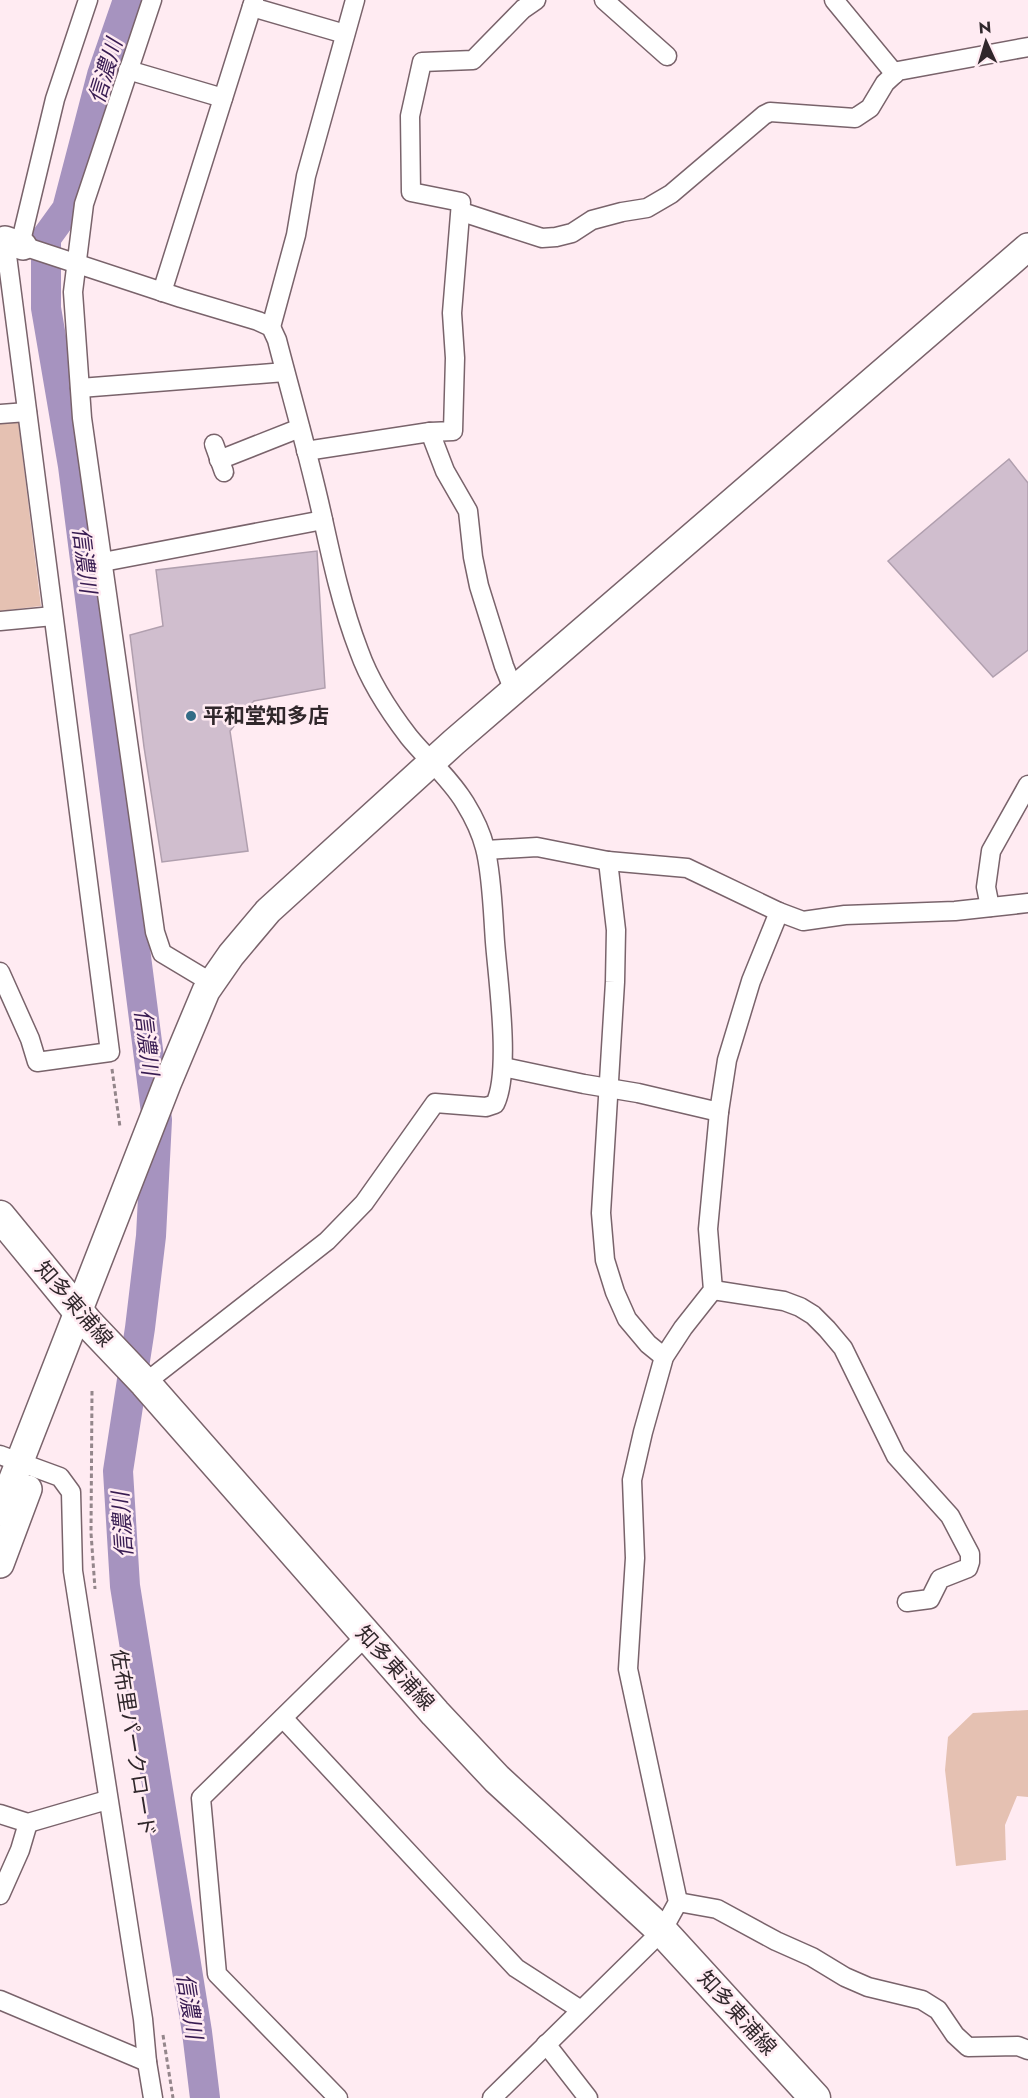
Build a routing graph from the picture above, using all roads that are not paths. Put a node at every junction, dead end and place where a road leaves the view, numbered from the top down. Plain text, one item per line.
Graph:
1 (88, 0) edge
2 (152, 0) edge
3 (355, 0) edge
4 (536, 0) edge
5 (604, 0) edge
6 (834, 0) edge
7 (253, 4) edge
8 (345, 34) junction
9 (1028, 47) edge
10 (667, 57) dead end
11 (128, 70) junction
12 (895, 74) junction
13 (223, 98) junction
14 (462, 212) junction
15 (12, 242) edge
16 (1028, 247) edge
17 (76, 263) junction
18 (162, 292) junction
19 (271, 327) junction
20 (285, 372) junction
21 (80, 388) junction
22 (27, 412) junction
23 (0, 414) edge
24 (300, 428) junction
25 (430, 432) junction
26 (306, 452) junction
27 (219, 459) dead end
28 (323, 520) junction
29 (103, 562) junction
30 (53, 616) junction
31 (0, 621) edge
32 (514, 691) junction
33 (432, 763) junction
34 (1028, 785) edge
35 (486, 850) junction
36 (608, 861) junction
37 (1028, 903) edge
38 (990, 907) junction
39 (779, 912) junction
40 (0, 972) edge
41 (212, 983) junction
42 (502, 1067) junction
43 (608, 1087) junction
44 (718, 1112) junction
45 (0, 1216) edge
46 (713, 1290) junction
47 (82, 1316) junction
48 (664, 1357) junction
49 (145, 1383) junction
50 (18, 1462) edge
51 (0, 1512) edge
52 (0, 1564) edge
53 (907, 1602) dead end
54 (366, 1636) junction
55 (283, 1718) junction
56 (107, 1800) junction
57 (0, 1814) edge
58 (28, 1823) junction
59 (0, 1895) edge
60 (678, 1902) junction
61 (662, 1930) junction
62 (0, 2000) edge
63 (581, 2010) junction
64 (546, 2044) junction
65 (1028, 2050) edge
66 (147, 2062) junction
67 (153, 2098) edge
68 (338, 2098) edge
69 (492, 2098) edge
70 (588, 2098) edge
71 (815, 2098) edge

1 - 15 street
2 - 11 street
3 - 8 street
4 - 14 street
5 - 10 street
6 - 12 street
7 - 8 street
7 - 13 street
8 - 19 street
9 - 12 street
11 - 13 street
11 - 17 street
12 - 14 street
13 - 18 street
14 - 25 street
15 - 17 street
15 - 22 street
16 - 32 street
17 - 18 street
17 - 21 street
18 - 19 street
19 - 20 street
20 - 21 street
20 - 24 street
21 - 29 street
22 - 23 street
22 - 30 street
24 - 26 street
24 - 27 street
25 - 26 street
25 - 32 street
26 - 28 street
28 - 29 street
28 - 33 street
29 - 41 street
30 - 31 street
30 - 40 street
32 - 33 street
33 - 35 street
33 - 41 street
34 - 38 street
35 - 36 street
35 - 42 street
36 - 39 street
36 - 43 street
37 - 38 street
38 - 39 street
39 - 44 street
41 - 47 street
42 - 43 street
42 - 49 street
43 - 44 street
43 - 48 street
44 - 46 street
45 - 47 main road, 知多東浦線
46 - 48 street
46 - 53 street
47 - 49 main road, 知多東浦線
47 - 50 street
48 - 60 street
49 - 54 main road, 知多東浦線
50 - 51 street
50 - 52 street
50 - 56 street
54 - 55 street
54 - 61 main road, 知多東浦線
55 - 63 street
55 - 68 street
56 - 58 street
56 - 66 street
57 - 58 street
58 - 59 street
60 - 61 street
60 - 65 street
61 - 63 street
61 - 71 main road, 知多東浦線
62 - 66 street
63 - 64 street
64 - 69 street
64 - 70 street
66 - 67 street

